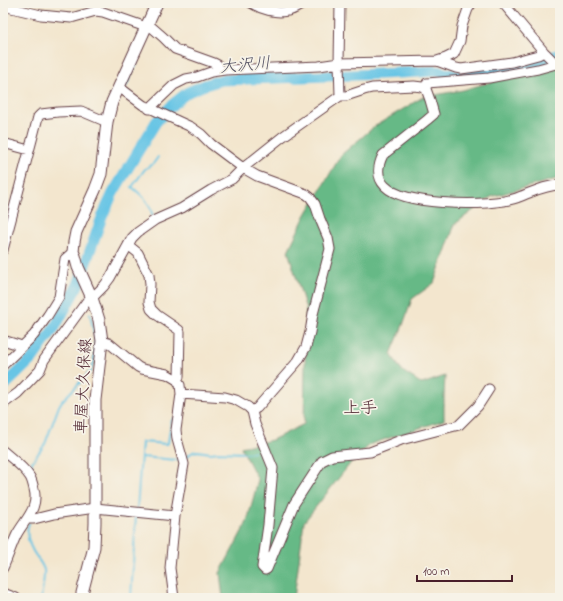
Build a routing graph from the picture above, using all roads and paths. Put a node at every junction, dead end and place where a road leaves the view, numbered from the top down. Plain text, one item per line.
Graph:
1 (157, 3) edge
2 (252, 3) edge
3 (305, 3) edge
4 (340, 3) edge
5 (472, 3) edge
6 (503, 3) edge
7 (3, 6) edge
8 (147, 25) junction
9 (546, 54) junction
10 (438, 61) junction
11 (557, 64) edge
12 (218, 65) dead end
13 (339, 65) junction
14 (119, 87) junction
15 (426, 89) junction
16 (340, 92) junction
17 (151, 110) junction
18 (107, 122) junction
19 (3, 143) edge
20 (27, 149) junction
21 (243, 168) junction
22 (560, 185) edge
23 (128, 245) junction
24 (3, 250) edge
25 (74, 254) junction
26 (90, 295) junction
27 (3, 340) edge
28 (102, 341) junction
29 (22, 346) junction
30 (3, 365) edge
31 (177, 380) junction
32 (489, 389) dead end
33 (181, 394) junction
34 (3, 404) edge
35 (252, 411) junction
36 (3, 451) edge
37 (95, 508) junction
38 (175, 516) junction
39 (27, 519) junction
40 (3, 568) edge
41 (3, 593) edge
42 (16, 598) edge
43 (82, 598) edge
44 (174, 598) edge

1 - 8 main road, 車屋大久保線
2 - 3 street
4 - 13 street
5 - 10 street
6 - 9 street
7 - 8 street
8 - 12 street
8 - 14 main road, 車屋大久保線
9 - 10 street
9 - 11 street
10 - 13 street
11 - 15 street
13 - 16 street
13 - 17 street
14 - 17 street
14 - 18 main road, 車屋大久保線
15 - 16 street
15 - 22 street
16 - 21 street
17 - 21 street
18 - 20 street
18 - 25 main road, 車屋大久保線
19 - 20 street
20 - 24 street
21 - 23 street
21 - 35 street
23 - 26 street
23 - 31 street
25 - 26 main road, 車屋大久保線
25 - 29 street
26 - 28 main road, 車屋大久保線
26 - 34 street
27 - 29 street
28 - 31 street
28 - 37 main road, 車屋大久保線
29 - 30 street
31 - 33 street
32 - 35 street
33 - 35 street
33 - 38 street
36 - 39 street
37 - 38 street
37 - 39 street
37 - 43 main road, 車屋大久保線
38 - 44 street
39 - 40 street
41 - 42 street

